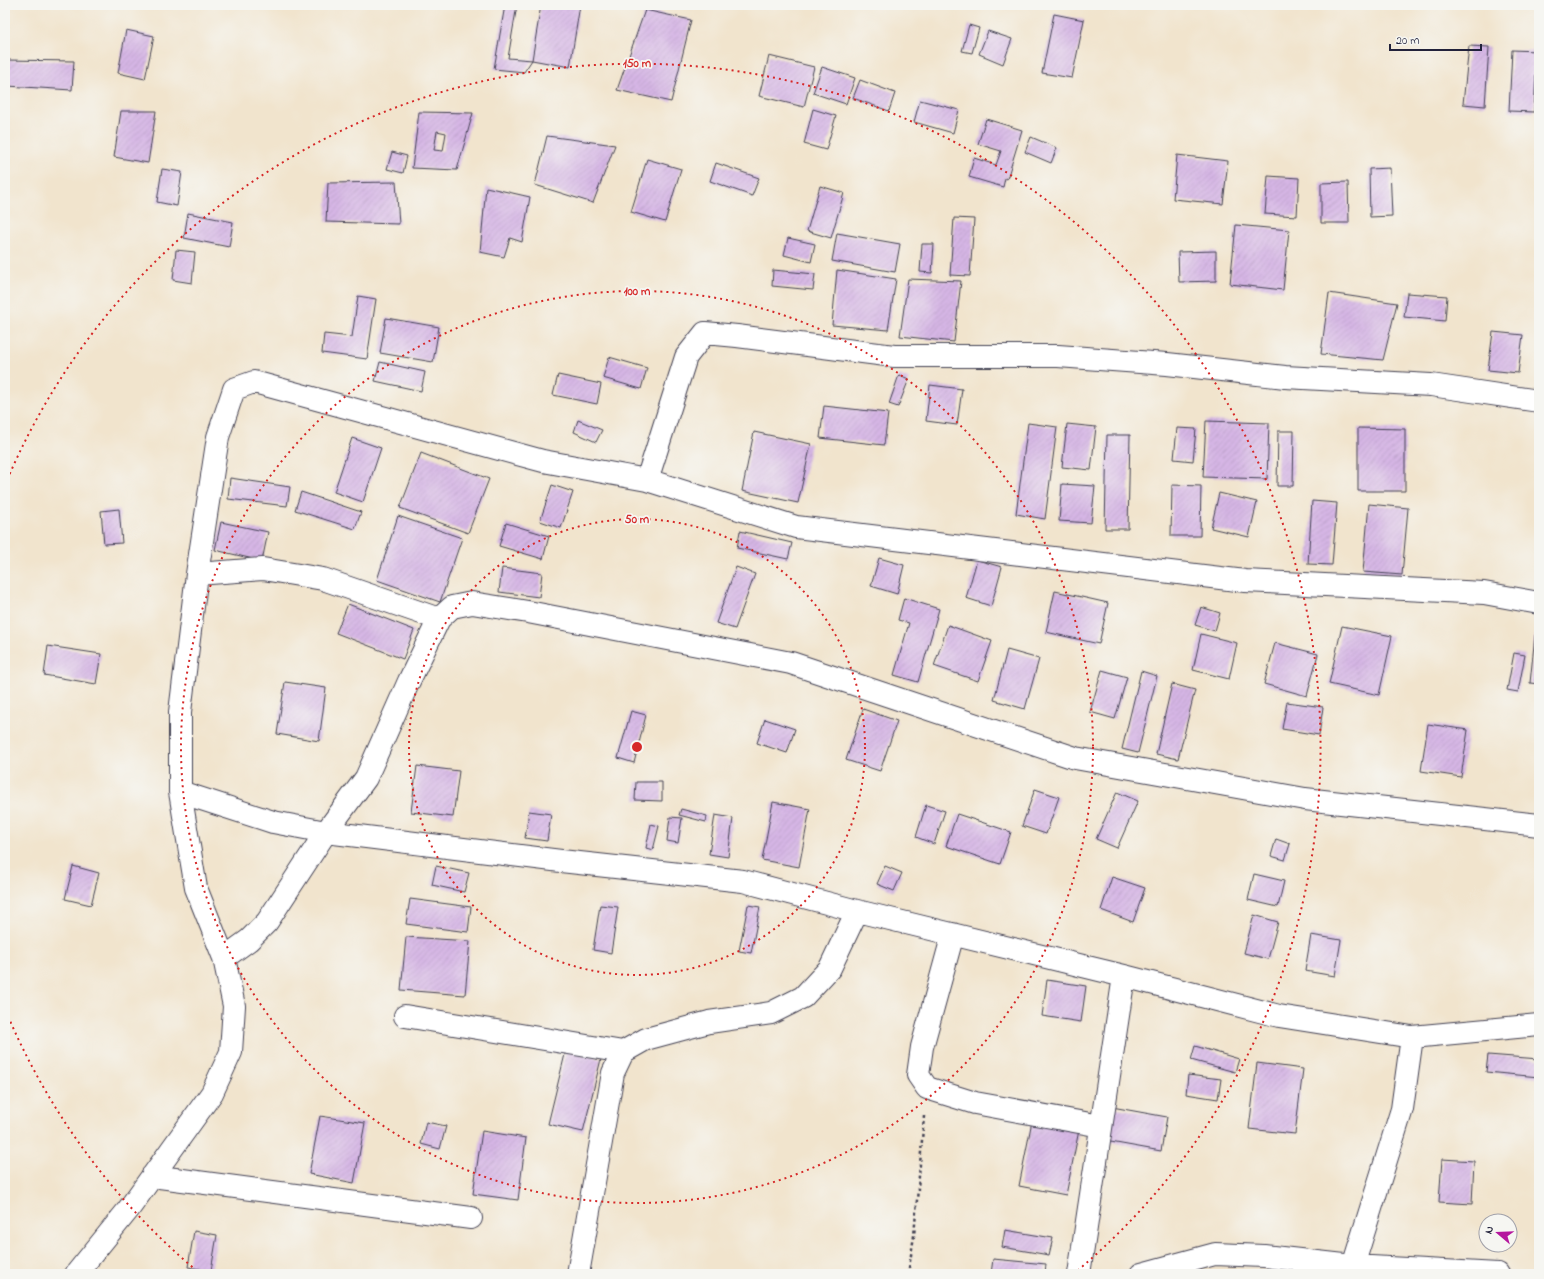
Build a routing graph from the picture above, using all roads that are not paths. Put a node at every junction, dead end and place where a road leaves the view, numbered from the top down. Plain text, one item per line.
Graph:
1 (1539, 401) edge
2 (647, 480) junction
3 (197, 574) junction
4 (1539, 603) edge
5 (439, 619) junction
6 (180, 792) junction
7 (1539, 825) edge
8 (326, 832) junction
9 (857, 911) junction
10 (953, 934) junction
11 (224, 958) junction
12 (1124, 976) junction
13 (405, 1016) dead end
14 (1539, 1025) edge
15 (1412, 1038) junction
16 (623, 1052) junction
17 (1101, 1126) junction
18 (152, 1176) junction
19 (471, 1218) dead end
20 (1353, 1266) junction
21 (76, 1274) edge
22 (578, 1274) edge
23 (1078, 1274) edge
24 (1141, 1274) edge
25 (1498, 1274) edge

1 - 2 street
2 - 3 street
2 - 4 street
3 - 5 street
3 - 6 street
5 - 7 street
5 - 8 street
6 - 8 street
6 - 11 street
8 - 9 street
8 - 11 street
9 - 10 street
9 - 16 street
10 - 12 street
10 - 17 street
11 - 18 street
12 - 15 street
12 - 17 street
13 - 16 street
14 - 15 street
15 - 20 street
16 - 22 street
17 - 23 street
18 - 19 street
18 - 21 street
20 - 24 street
20 - 25 street

